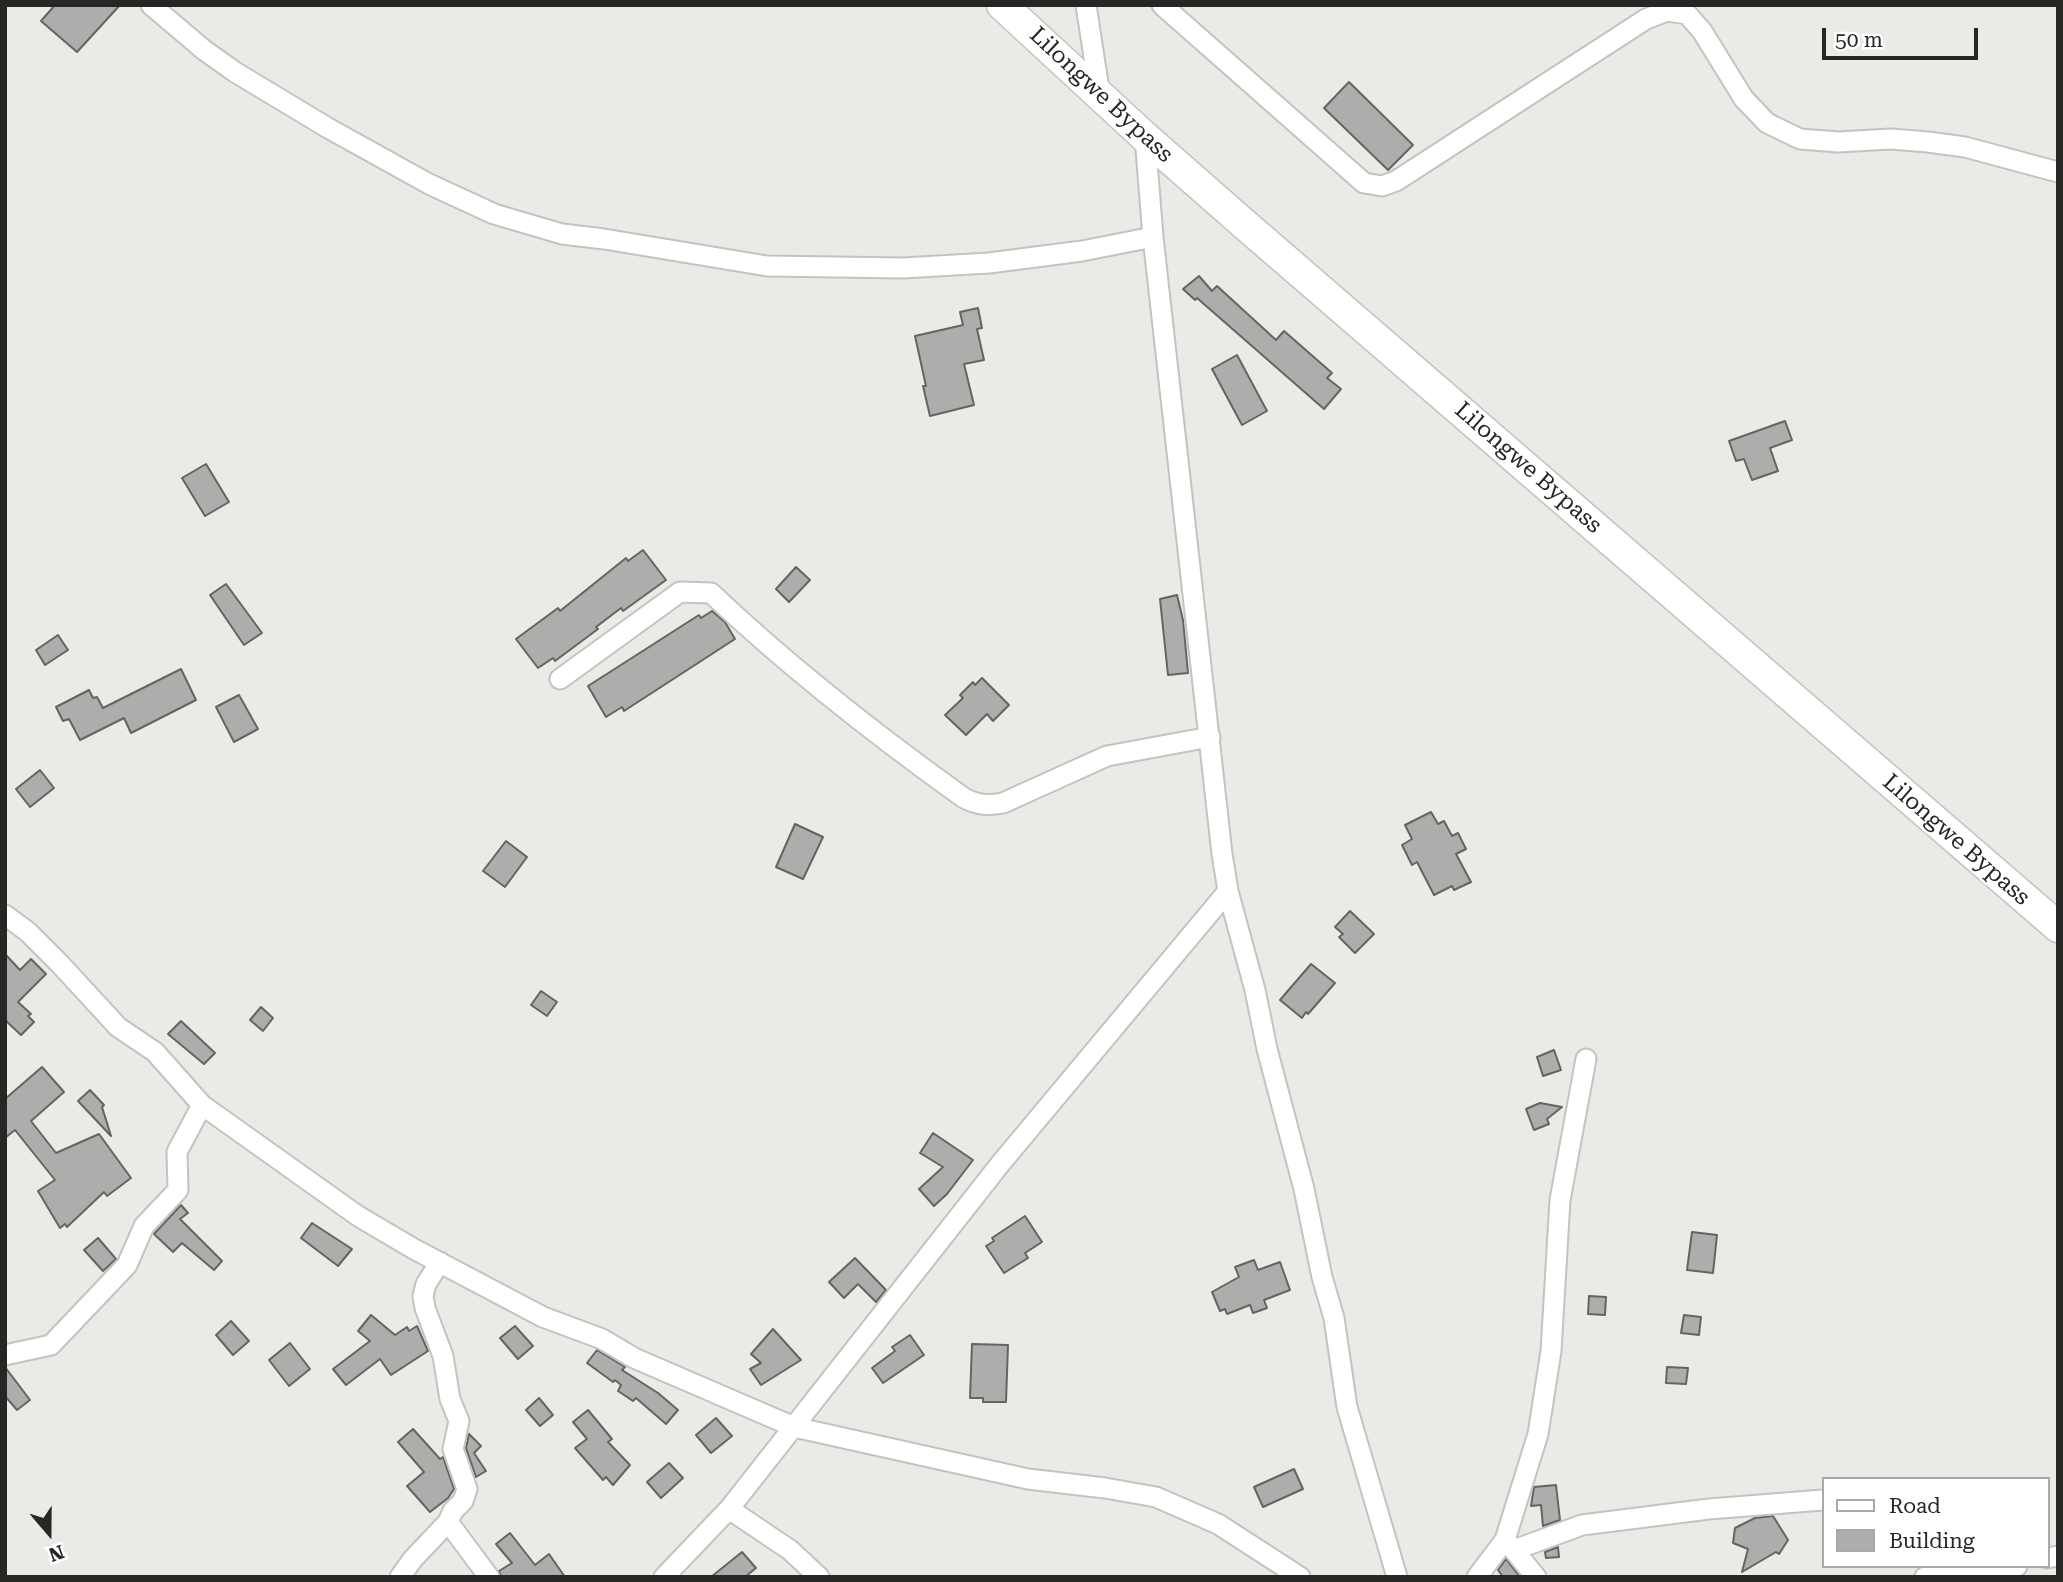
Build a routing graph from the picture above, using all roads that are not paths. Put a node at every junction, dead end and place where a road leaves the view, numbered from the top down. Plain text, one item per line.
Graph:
1 (151, 5) edge
2 (1002, 5) edge
3 (1086, 5) edge
4 (1162, 5) edge
5 (1100, 96) junction
6 (1145, 137) junction
7 (2058, 172) edge
8 (1153, 237) junction
9 (560, 679) dead end
10 (1210, 737) junction
11 (1228, 891) junction
12 (5, 915) edge
13 (2058, 927) edge
14 (1586, 1059) dead end
15 (202, 1105) junction
16 (440, 1262) junction
17 (5, 1356) edge
18 (794, 1427) junction
19 (1822, 1500) edge
20 (729, 1509) junction
21 (448, 1522) junction
22 (1510, 1545) junction
23 (1942, 1568) edge
24 (1950, 1568) edge
25 (2009, 1568) edge
26 (400, 1577) edge
27 (489, 1577) edge
28 (664, 1577) edge
29 (819, 1577) edge
30 (1300, 1577) edge
31 (1397, 1577) edge
32 (1478, 1577) edge
33 (1536, 1577) edge
34 (1925, 1577) edge

1 - 8 street
2 - 5 main road, Lilongwe Bypass
3 - 5 street
4 - 7 street
5 - 6 main road, Lilongwe Bypass
6 - 8 street
6 - 13 main road, Lilongwe Bypass
8 - 10 street
9 - 10 street
10 - 11 street
11 - 18 street
11 - 31 street
12 - 15 street
14 - 22 street
15 - 16 street
15 - 17 street
16 - 18 street
16 - 21 street
18 - 20 street
18 - 30 street
19 - 22 street
20 - 28 street
20 - 29 street
21 - 26 street
21 - 27 street
22 - 32 street
22 - 33 street
23 - 34 street
24 - 25 street

